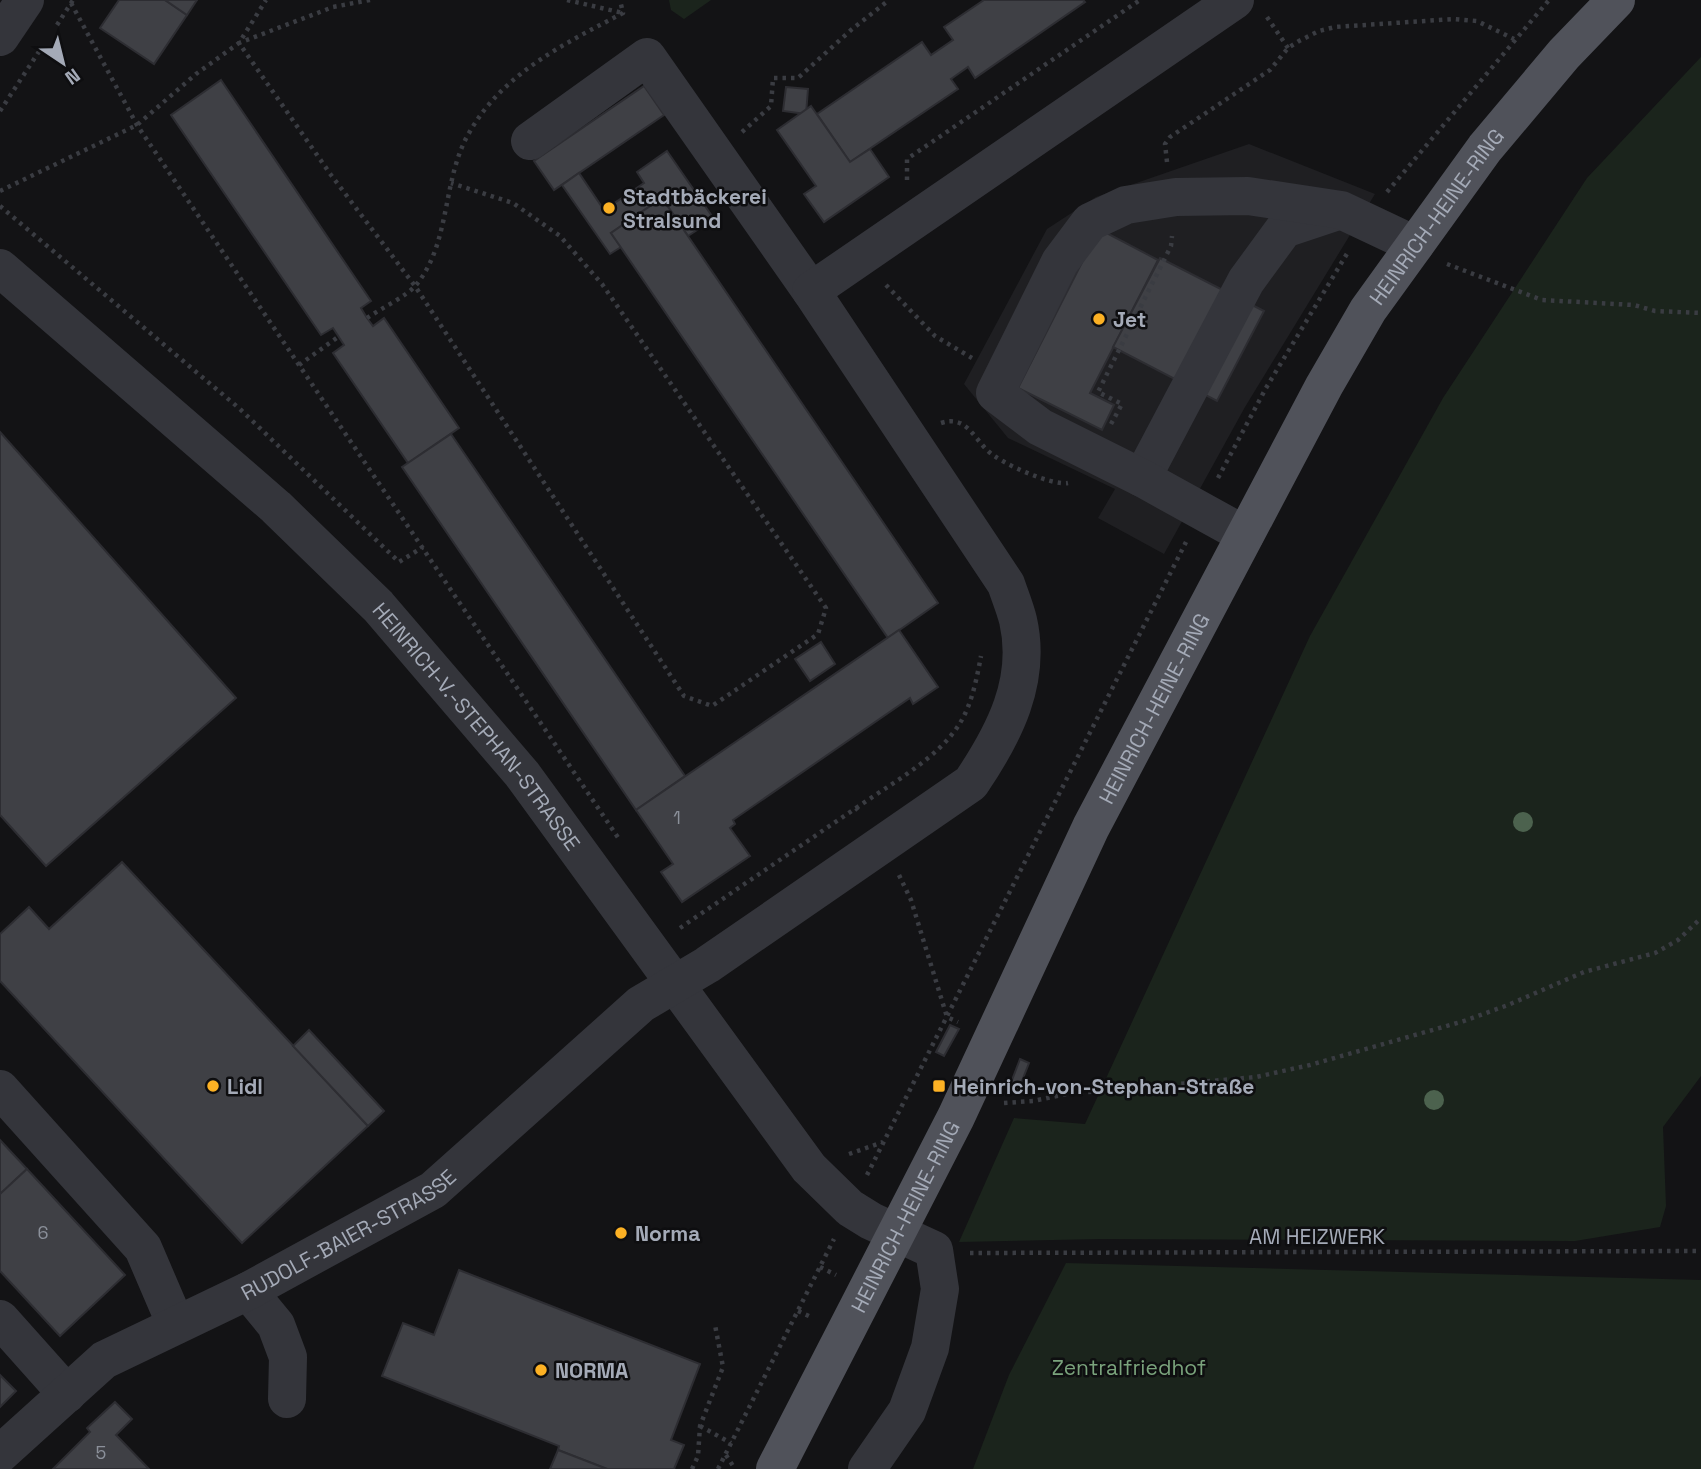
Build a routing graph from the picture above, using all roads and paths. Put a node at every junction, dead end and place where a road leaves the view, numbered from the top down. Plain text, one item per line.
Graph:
1 (25, 0) edge
2 (265, 0) edge
3 (370, 0) edge
4 (567, 0) edge
5 (889, 0) edge
6 (1140, 0) edge
7 (1616, 0) edge
8 (72, 1) edge
9 (1249, 5) edge
10 (623, 13) dead end
11 (50, 35) dead end
12 (0, 37) edge
13 (239, 43) junction
14 (43, 46) dead end
15 (1288, 48) dead end
16 (0, 111) edge
17 (137, 125) junction
18 (530, 141) dead end
19 (713, 151) junction
20 (451, 183) dead end
21 (904, 186) dead end
22 (0, 191) edge
23 (0, 206) edge
24 (1341, 210) junction
25 (1430, 254) junction
26 (855, 260) junction
27 (0, 268) edge
28 (415, 286) junction
29 (811, 291) junction
30 (1701, 313) edge
31 (367, 318) dead end
32 (338, 337) dead end
33 (299, 365) junction
34 (1002, 377) junction
35 (911, 441) junction
36 (1094, 455) junction
37 (1142, 478) junction
38 (1245, 535) junction
39 (423, 547) junction
40 (983, 644) dead end
41 (856, 808) dead end
42 (620, 839) dead end
43 (672, 917) dead end
44 (1701, 918) edge
45 (707, 965) junction
46 (674, 984) junction
47 (0, 1089) edge
48 (1005, 1090) dead end
49 (884, 1142) dead end
50 (845, 1154) dead end
51 (896, 1233) junction
52 (934, 1250) junction
53 (1701, 1251) edge
54 (248, 1291) junction
55 (0, 1319) edge
56 (176, 1325) junction
57 (715, 1325) dead end
58 (67, 1394) junction
59 (287, 1399) dead end
60 (700, 1426) junction
61 (0, 1454) edge
62 (725, 1455) junction
63 (692, 1469) edge
64 (718, 1469) edge
65 (735, 1469) edge
66 (775, 1469) edge
67 (867, 1469) edge

1 - 12 street
2 - 13 path
3 - 13 path
4 - 10 path
5 - 19 path
6 - 21 path
7 - 25 main road, HEINRICH-HEINE-RING
8 - 11 path
8 - 17 path
9 - 15 path
9 - 26 street
13 - 17 path
13 - 28 path
14 - 16 path
17 - 22 path
17 - 33 path
18 - 19 street
19 - 29 street
20 - 28 path
23 - 39 path
24 - 25 street
24 - 34 street
24 - 37 street
25 - 30 path
25 - 38 main road, HEINRICH-HEINE-RING
26 - 29 street
26 - 34 path
27 - 46 street, HEINRICH-V.-STEPHAN-STRASSE
28 - 31 path
29 - 35 street
32 - 33 path
33 - 39 path
34 - 36 street
35 - 36 path
35 - 45 street
36 - 37 street
37 - 38 street
38 - 51 main road, HEINRICH-HEINE-RING
39 - 42 path
40 - 41 path
43 - 45 path
44 - 48 path
45 - 46 street
46 - 51 street, HEINRICH-V.-STEPHAN-STRASSE
46 - 54 street, RUDOLF-BAIER-STRASSE
47 - 56 street
49 - 50 path
51 - 52 street, HEINRICH-V.-STEPHAN-STRASSE
51 - 66 main road, HEINRICH-HEINE-RING
52 - 53 path, AM HEIZWERK
52 - 67 street
54 - 56 street, RUDOLF-BAIER-STRASSE
54 - 59 street
55 - 58 street
56 - 58 street, RUDOLF-BAIER-STRASSE
57 - 60 path
58 - 61 street, RUDOLF-BAIER-STRASSE
60 - 62 path
60 - 63 path
62 - 64 path
62 - 65 path

